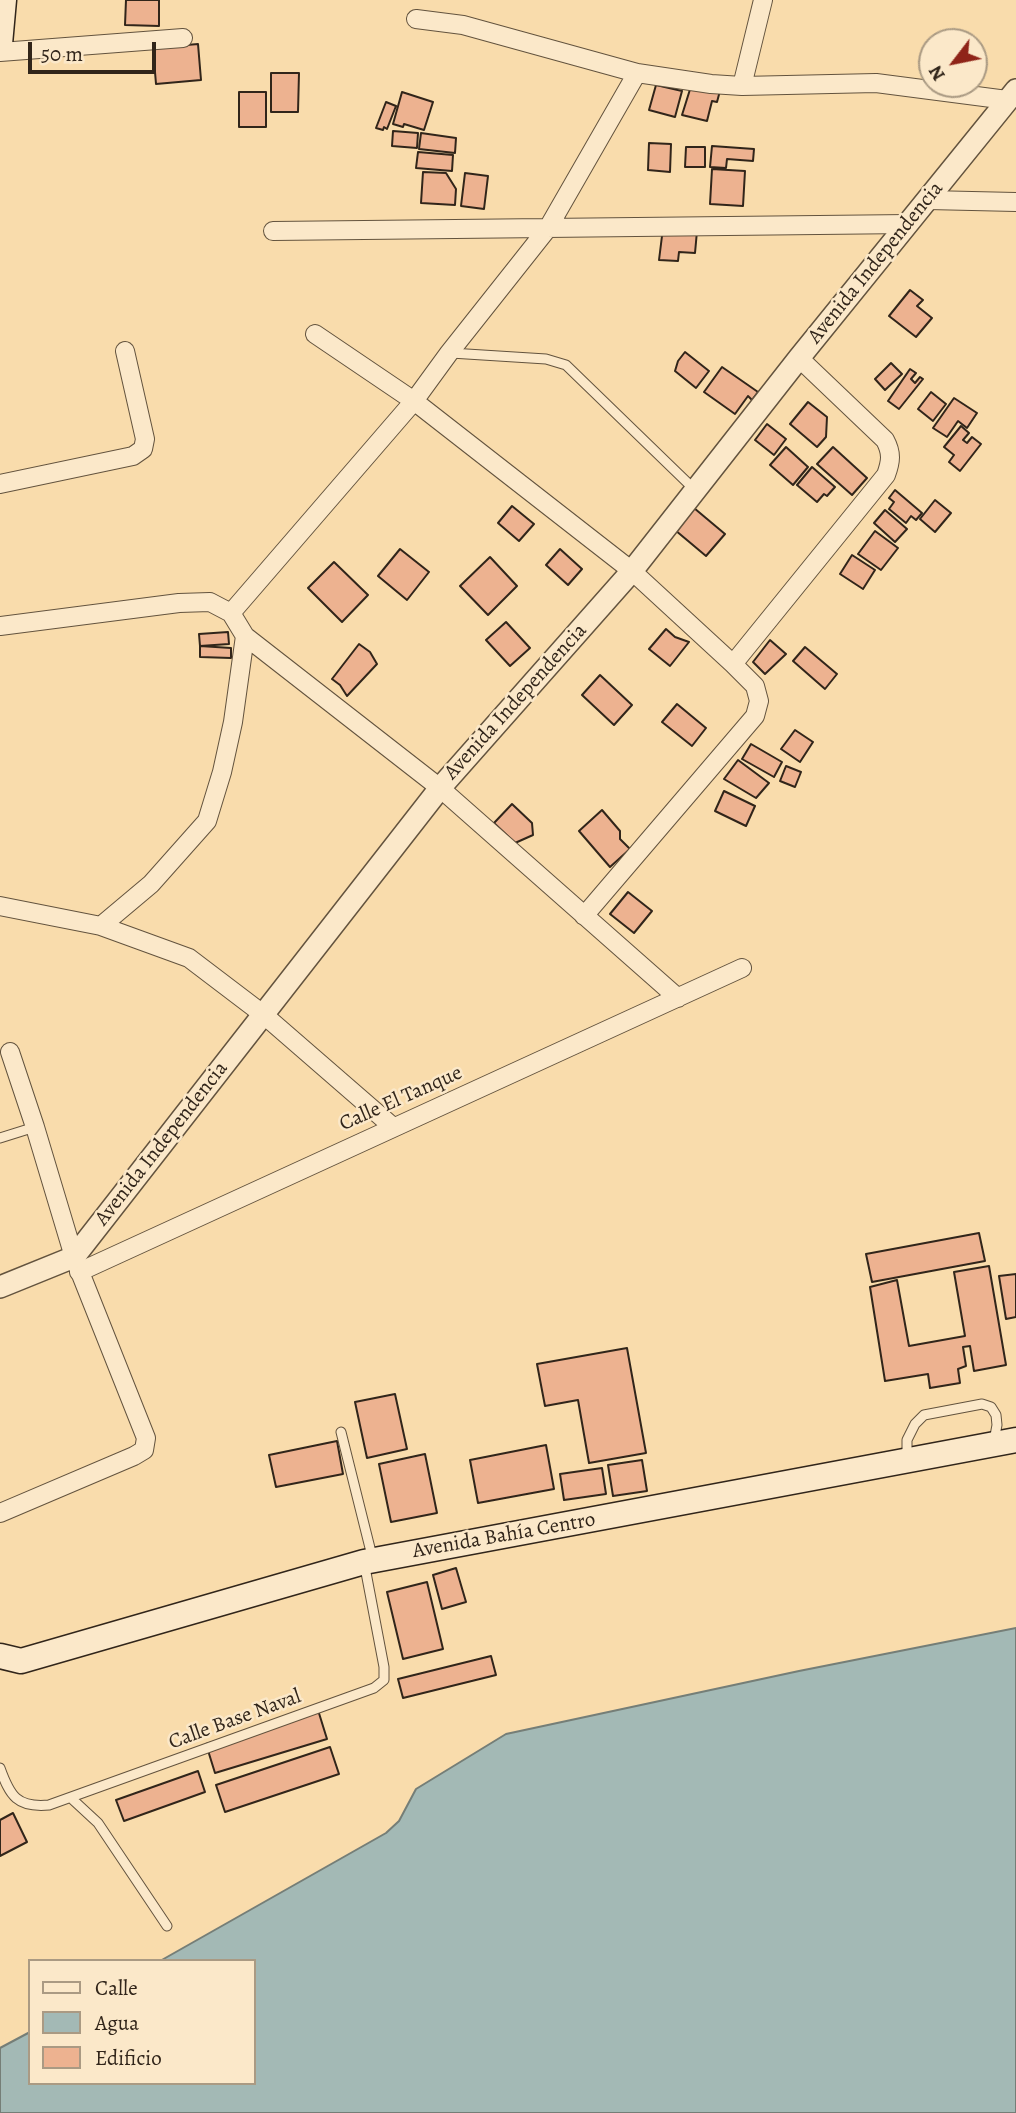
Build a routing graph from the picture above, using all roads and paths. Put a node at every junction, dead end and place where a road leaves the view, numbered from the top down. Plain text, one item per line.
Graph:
1 (4, 0) edge
2 (763, 0) edge
3 (416, 19) dead end
4 (183, 38) dead end
5 (0, 44) edge
6 (0, 52) edge
7 (637, 73) junction
8 (742, 86) junction
9 (1012, 95) edge
10 (928, 200) junction
11 (1016, 202) edge
12 (909, 225) junction
13 (548, 228) junction
14 (274, 230) dead end
15 (315, 334) dead end
16 (125, 351) dead end
17 (449, 353) junction
18 (799, 358) junction
19 (414, 401) junction
20 (0, 484) edge
21 (695, 490) junction
22 (632, 571) junction
23 (231, 613) junction
24 (0, 626) edge
25 (245, 636) junction
26 (733, 664) junction
27 (440, 788) junction
28 (0, 906) edge
29 (584, 916) junction
30 (101, 926) junction
31 (742, 968) dead end
32 (678, 999) junction
33 (264, 1016) junction
34 (9, 1052) dead end
35 (35, 1127) junction
36 (393, 1127) junction
37 (0, 1138) edge
38 (77, 1264) junction
39 (0, 1287) edge
40 (341, 1432) dead end
41 (1005, 1442) edge
42 (907, 1462) junction
43 (0, 1513) edge
44 (369, 1561) junction
45 (0, 1656) edge
46 (0, 1768) edge
47 (71, 1798) junction
48 (167, 1926) dead end

1 - 5 main road
2 - 8 street
3 - 7 street
4 - 6 street
7 - 8 street
7 - 13 street
8 - 9 street
9 - 10 street, Avenida Independencia
10 - 11 street
10 - 12 street, Avenida Independencia
12 - 13 street
12 - 18 street, Avenida Independencia
13 - 14 street
13 - 17 street
15 - 19 street
16 - 20 street
17 - 19 street
17 - 21 lane
18 - 21 street, Avenida Independencia
18 - 26 street
19 - 22 street
19 - 23 street
21 - 22 street, Avenida Independencia
22 - 26 street
22 - 27 street, Avenida Independencia
23 - 24 street
23 - 25 street
25 - 27 street
25 - 30 street
26 - 29 street
27 - 29 street
27 - 33 street, Avenida Independencia
28 - 30 street
29 - 32 street
30 - 33 street
31 - 32 street, Calle El Tanque
32 - 36 street, Calle El Tanque
33 - 36 street
33 - 38 street, Avenida Independencia
34 - 35 street
35 - 37 lane
35 - 38 street
36 - 38 street, Calle El Tanque
38 - 39 street, Avenida Independencia
38 - 43 street
40 - 44 lane
41 - 42 main road, Avenida Bahía Centro
41 - 42 lane
42 - 44 main road, Avenida Bahía Centro
44 - 45 main road, Avenida Bahía Centro
44 - 47 lane, Calle Base Naval
46 - 47 lane, Calle Base Naval
47 - 48 lane

